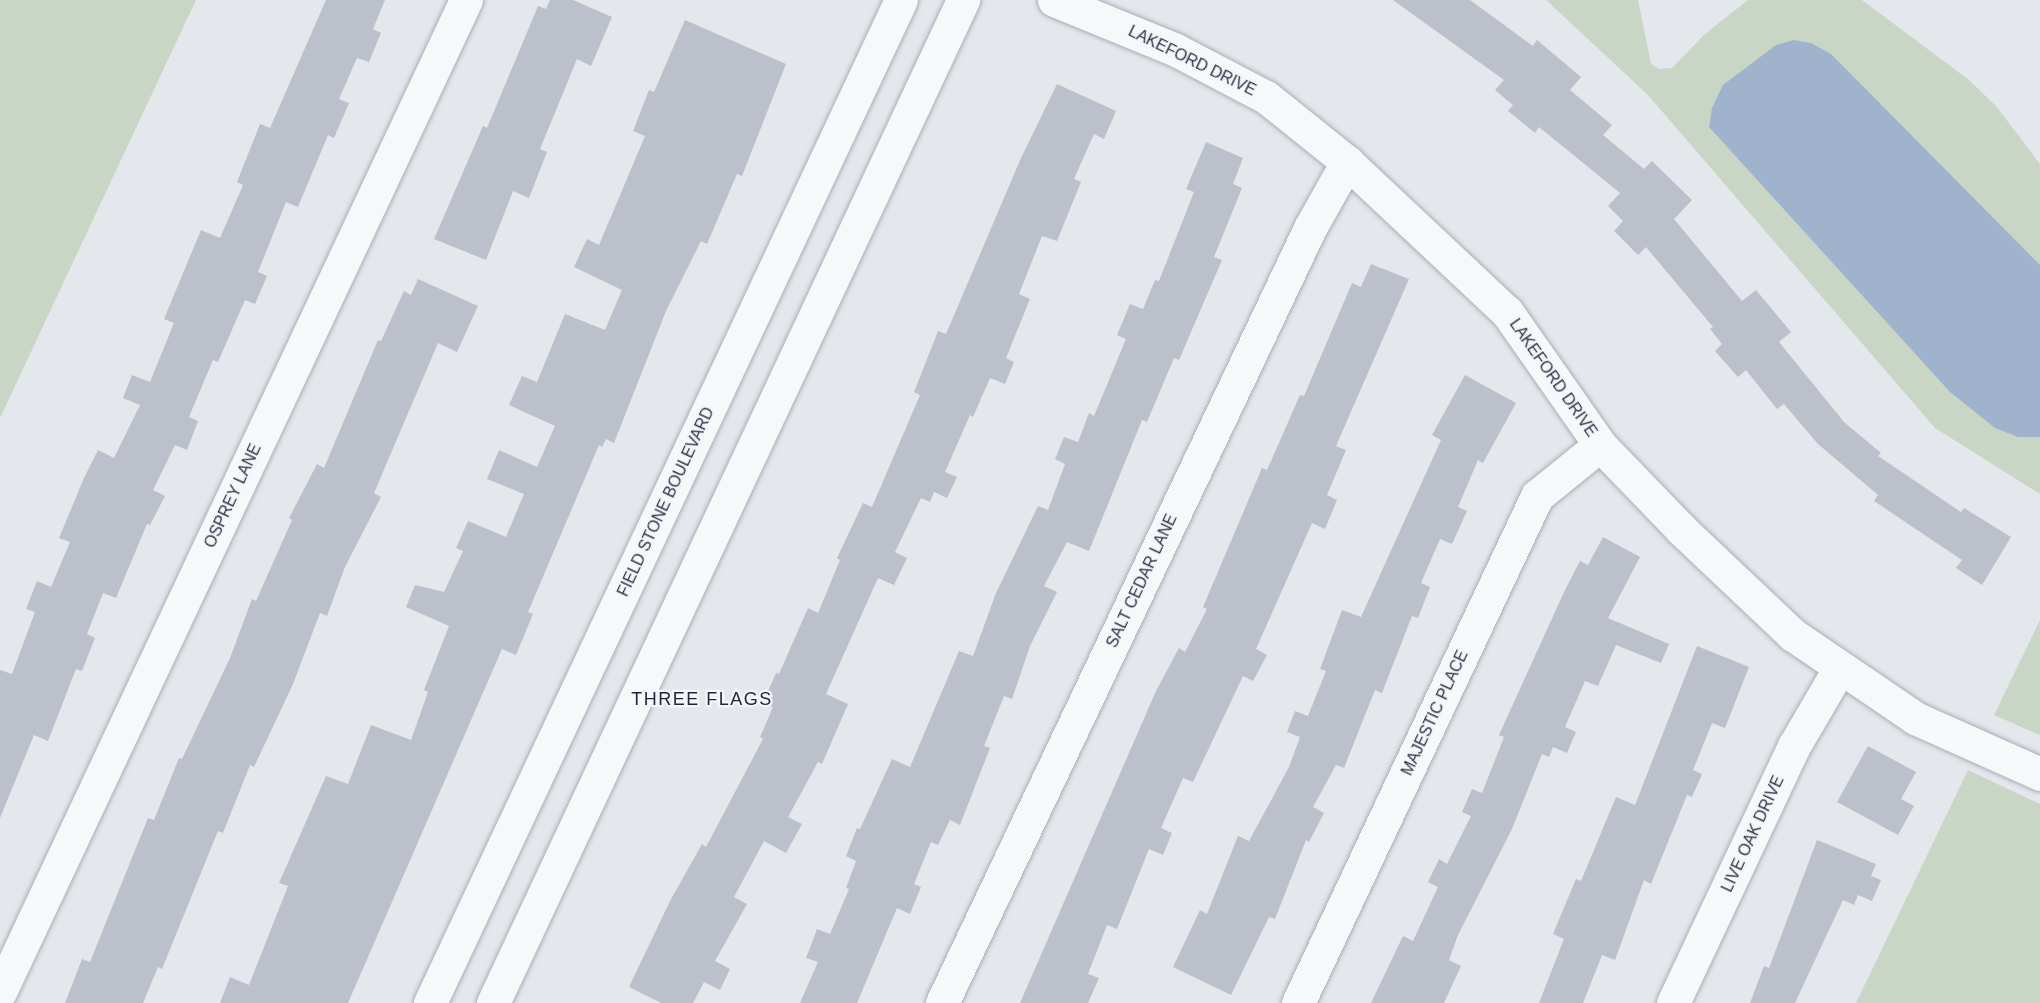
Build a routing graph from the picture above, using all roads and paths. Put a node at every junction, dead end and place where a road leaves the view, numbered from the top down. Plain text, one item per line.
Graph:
1 (466, 0) edge
2 (901, 0) edge
3 (963, 0) edge
4 (1054, 0) edge
5 (1347, 162) junction
6 (1600, 445) junction
7 (1839, 669) junction
8 (2040, 774) edge
9 (0, 992) edge
10 (430, 1003) edge
11 (493, 1003) edge
12 (942, 1003) edge
13 (1298, 1003) edge
14 (1673, 1003) edge

1 - 9 street, OSPREY LANE
2 - 10 street, FIELD STONE BOULEVARD
3 - 11 street
4 - 5 street, LAKEFORD DRIVE
5 - 6 street, LAKEFORD DRIVE
5 - 12 street, SALT CEDAR LANE
6 - 7 street, LAKEFORD DRIVE
6 - 13 street, MAJESTIC PLACE
7 - 8 street, LAKEFORD DRIVE
7 - 14 street, LIVE OAK DRIVE

